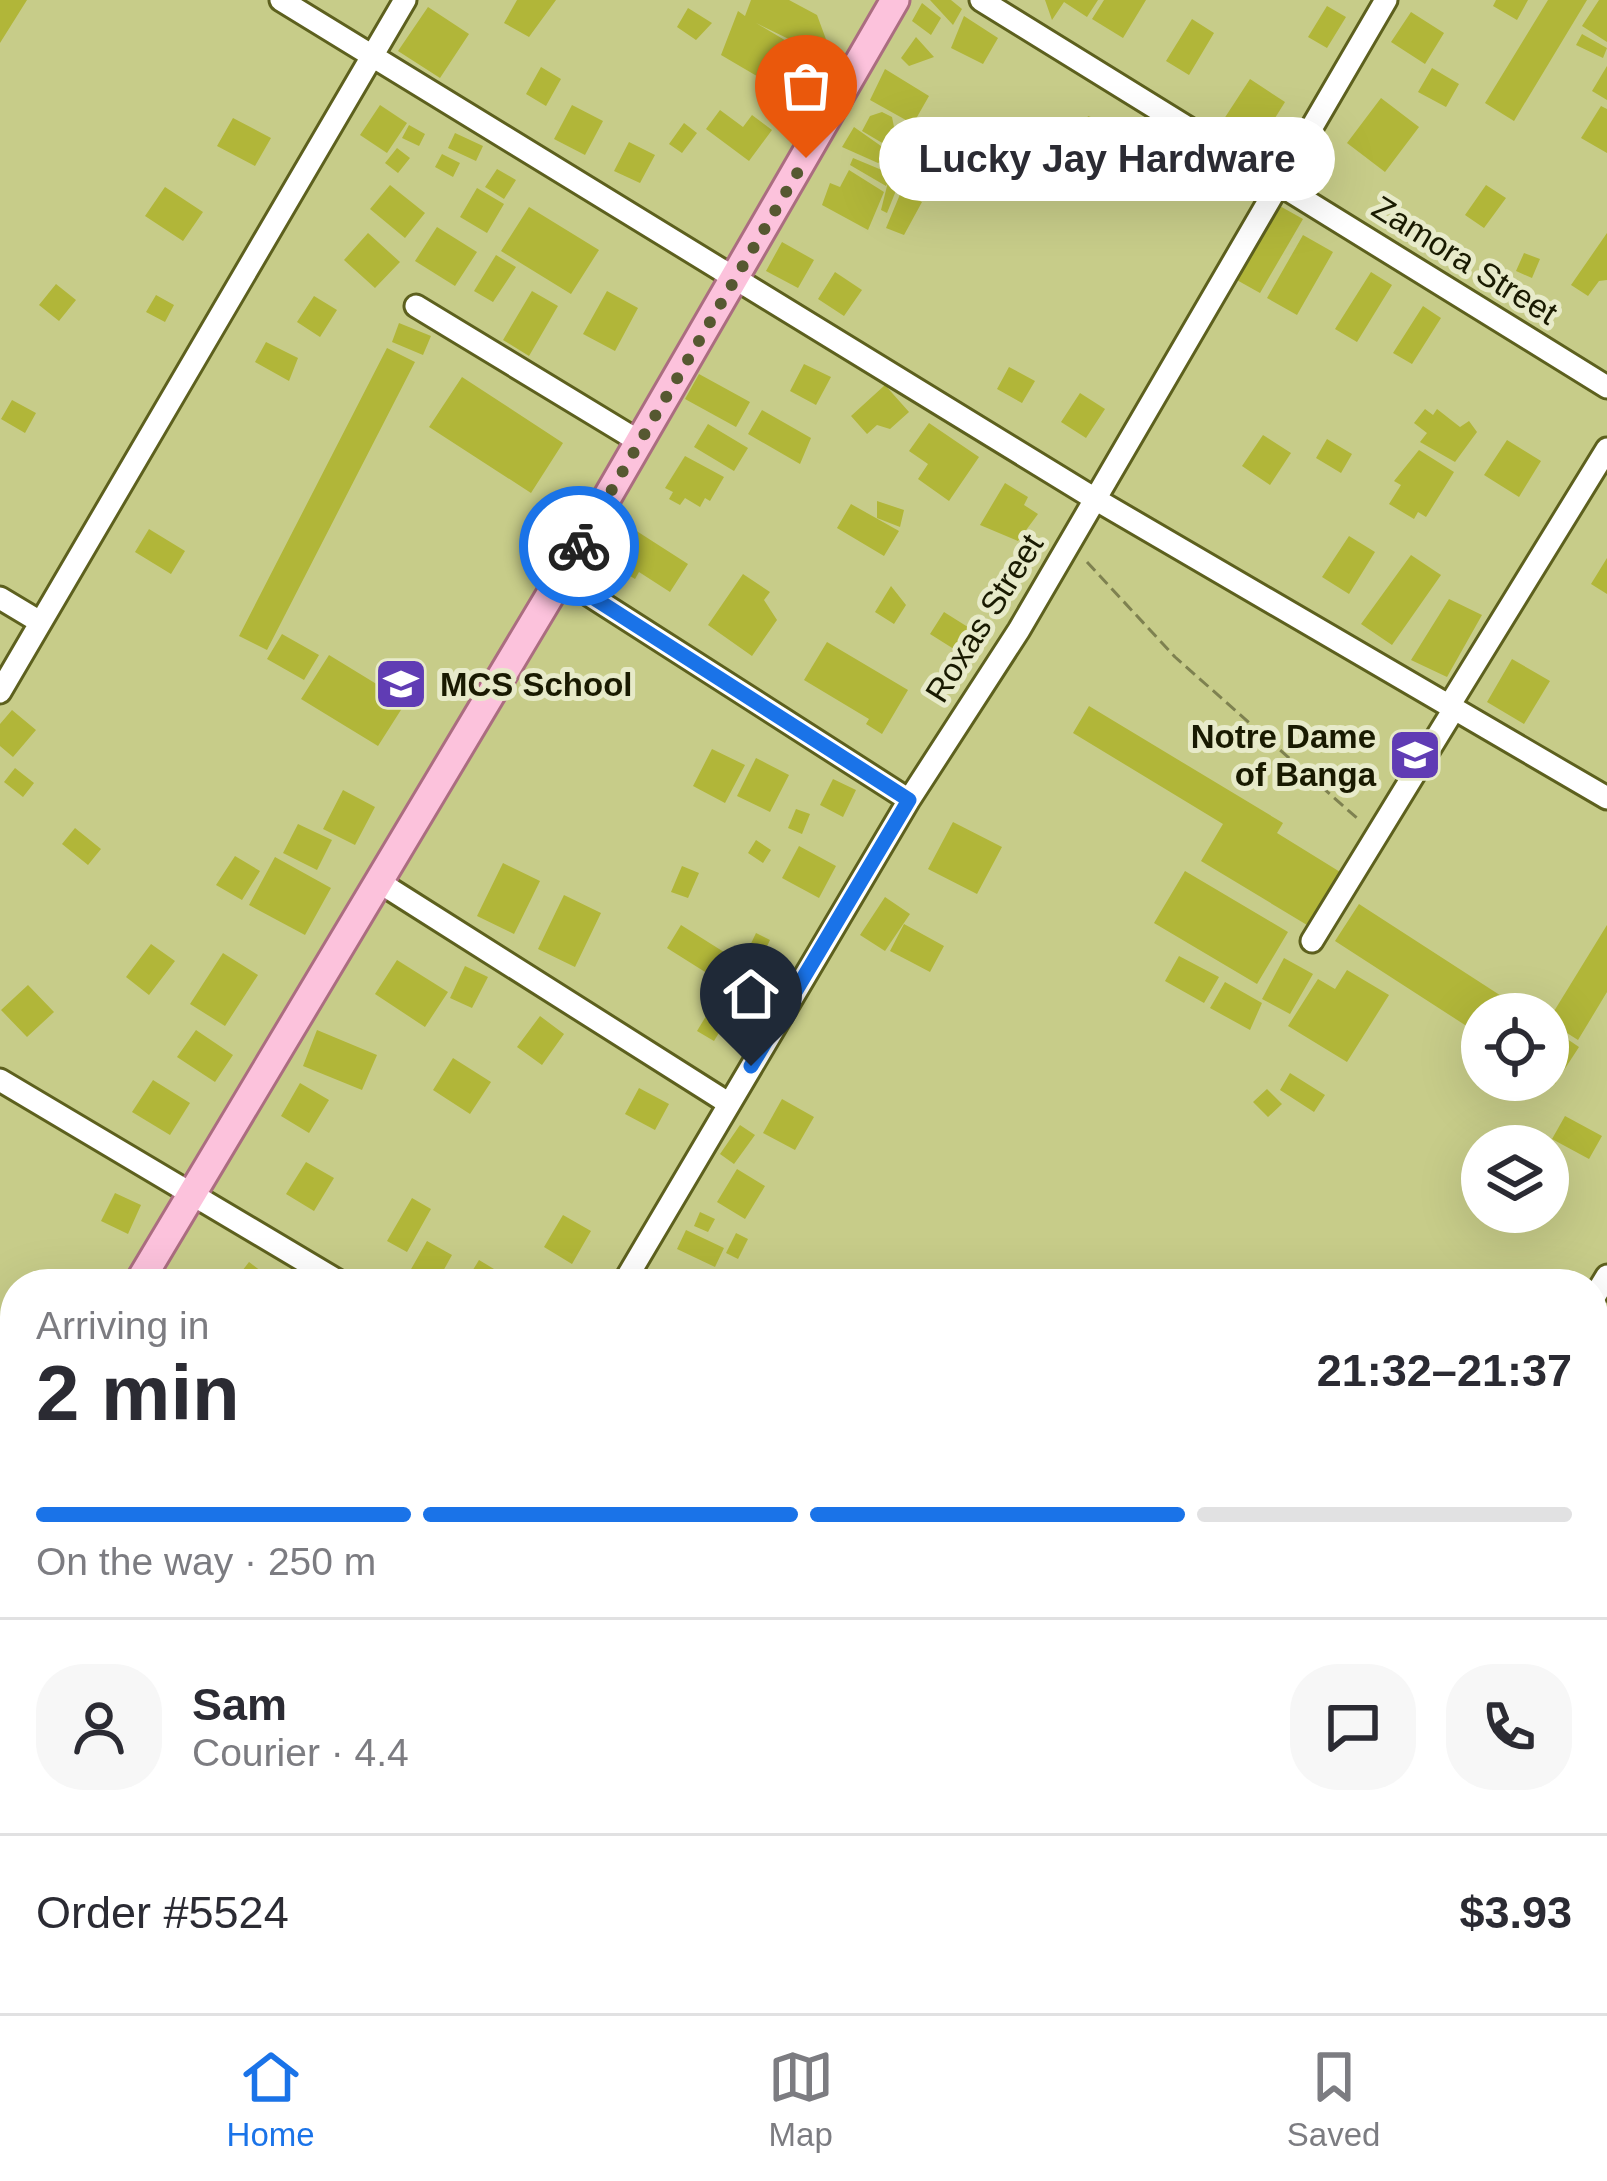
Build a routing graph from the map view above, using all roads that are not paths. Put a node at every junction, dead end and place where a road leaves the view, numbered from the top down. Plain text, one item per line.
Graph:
1 (281, 0) edge
2 (405, 0) edge
3 (896, 0) edge
4 (981, 0) edge
5 (1386, 0) edge
6 (372, 54) junction
7 (1276, 182) junction
8 (738, 276) junction
9 (416, 306) dead end
10 (1607, 387) edge
11 (640, 442) junction
12 (1607, 449) edge
13 (1095, 499) junction
14 (561, 577) junction
15 (0, 598) edge
16 (40, 622) junction
17 (0, 692) edge
18 (1452, 708) junction
19 (1607, 799) edge
20 (909, 800) junction
21 (379, 882) junction
22 (1312, 941) dead end
23 (0, 1080) edge
24 (728, 1103) junction
25 (194, 1195) junction
26 (147, 1269) edge
27 (318, 1269) edge
28 (632, 1269) edge

1 - 6 street
2 - 6 street
3 - 8 main road
4 - 7 street, Zamora Street
5 - 7 street, Roxas Street
6 - 8 street
6 - 16 street
7 - 10 street, Zamora Street
7 - 13 street, Roxas Street
8 - 11 main road
8 - 13 street
9 - 11 street
11 - 14 main road
12 - 18 street
13 - 18 street
13 - 20 street, Roxas Street
14 - 20 street
14 - 21 main road
15 - 16 street
16 - 17 street
18 - 19 street
18 - 22 street
20 - 24 street, Roxas Street
21 - 24 street
21 - 25 main road
23 - 25 street
24 - 28 street, Roxas Street
25 - 26 main road
25 - 27 street

